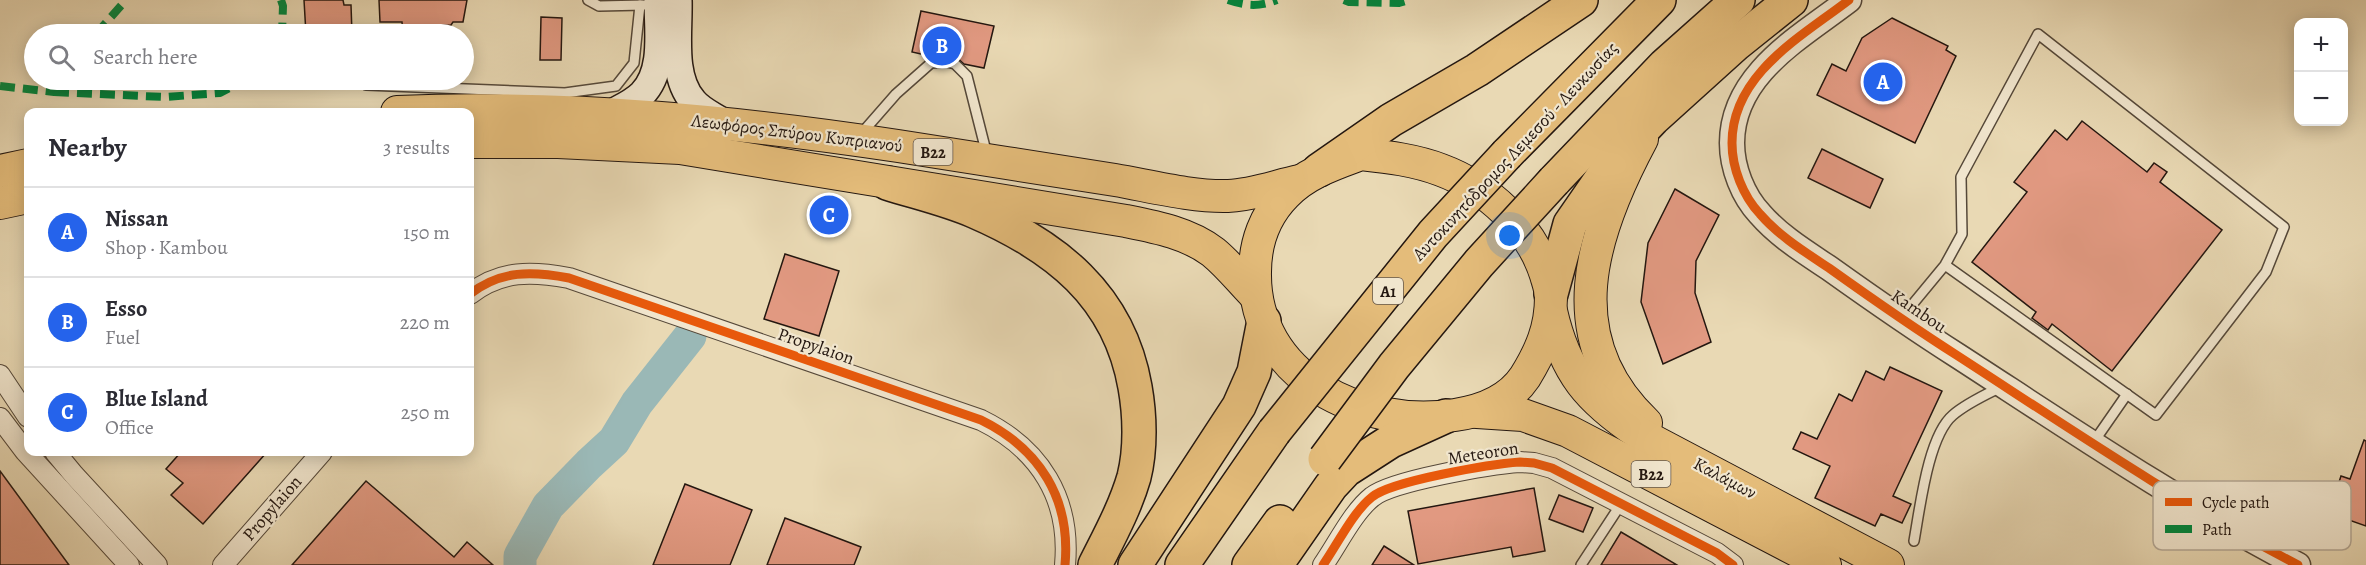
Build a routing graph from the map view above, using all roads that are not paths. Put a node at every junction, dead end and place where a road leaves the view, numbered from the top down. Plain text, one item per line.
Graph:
1 (588, 0) edge
2 (1581, 0) edge
3 (1659, 0) edge
4 (1738, 0) edge
5 (1791, 0) edge
6 (1849, 0) edge
7 (659, 2) edge
8 (474, 89) edge
9 (474, 111) edge
10 (610, 114) junction
11 (1653, 119) junction
12 (724, 123) junction
13 (855, 140) junction
14 (474, 142) edge
15 (989, 160) junction
16 (24, 166) edge
17 (0, 171) edge
18 (1310, 176) junction
19 (887, 183) junction
20 (24, 198) edge
21 (24, 199) edge
22 (0, 203) edge
23 (0, 208) edge
24 (1945, 265) junction
25 (474, 291) edge
26 (1551, 301) junction
27 (1260, 308) junction
28 (1900, 319) junction
29 (0, 375) edge
30 (2004, 385) junction
31 (2127, 394) junction
32 (24, 411) edge
33 (1457, 415) junction
34 (0, 418) edge
35 (2093, 443) junction
36 (24, 450) edge
37 (1680, 454) junction
38 (30, 456) edge
39 (58, 456) edge
40 (318, 456) edge
41 (2155, 481) edge
42 (1621, 504) junction
43 (1914, 541) dead end
44 (2270, 550) edge
45 (1812, 562) edge
46 (129, 565) edge
47 (158, 565) edge
48 (223, 565) edge
49 (1065, 565) edge
50 (1095, 565) edge
51 (1135, 565) edge
52 (1182, 565) edge
53 (1249, 565) edge
54 (1276, 565) edge
55 (1323, 565) edge
56 (1581, 565) edge
57 (1733, 565) edge
58 (1888, 565) edge
59 (2298, 565) edge

1 - 7 lane
2 - 18 highway
3 - 52 highway, Αυτοκινητόδρομος Λεμεσού - Λευκωσίας / A1, bridge
4 - 53 highway, bridge
5 - 11 highway
6 - 28 street, Kambou
7 - 8 lane
7 - 10 main road
7 - 12 main road
9 - 10 main road, Λεωφόρος Σπύρου Κυπριανού / B22
10 - 12 main road, Λεωφόρος Σπύρου Κυπριανού / B22
11 - 26 highway
11 - 37 main road
12 - 13 main road, Λεωφόρος Σπύρου Κυπριανού / B22
13 - 15 main road, Λεωφόρος Σπύρου Κυπριανού / B22
13 - 15 lane
14 - 19 main road, Λεωφόρος Σπύρου Κυπριανού / B22
15 - 18 main road, Λεωφόρος Σπύρου Κυπριανού / B22
16 - 17 main road
18 - 26 main road, B22
18 - 27 main road, B22
19 - 27 main road, Λεωφόρος Σπύρου Κυπριανού / B22
19 - 50 highway
20 - 22 main road
21 - 23 street
24 - 28 lane
24 - 31 lane
24 - 31 lane
25 - 49 street, Propylaion
26 - 33 main road, B22
26 - 37 main road, Καλάμων / B22
27 - 33 main road, B22
27 - 51 highway
28 - 30 street, Kambou
29 - 32 street
30 - 35 street, Kambou
30 - 43 lane
31 - 35 lane
33 - 45 main road, Καλάμων / B22
33 - 54 highway
34 - 36 street
35 - 41 street, Kambou
37 - 58 main road, Καλάμων / B22
38 - 46 street
39 - 47 street
40 - 48 street, Propylaion
42 - 55 street, Meteoron
42 - 56 lane
42 - 57 street, Meteoron
44 - 59 street, Kambou

